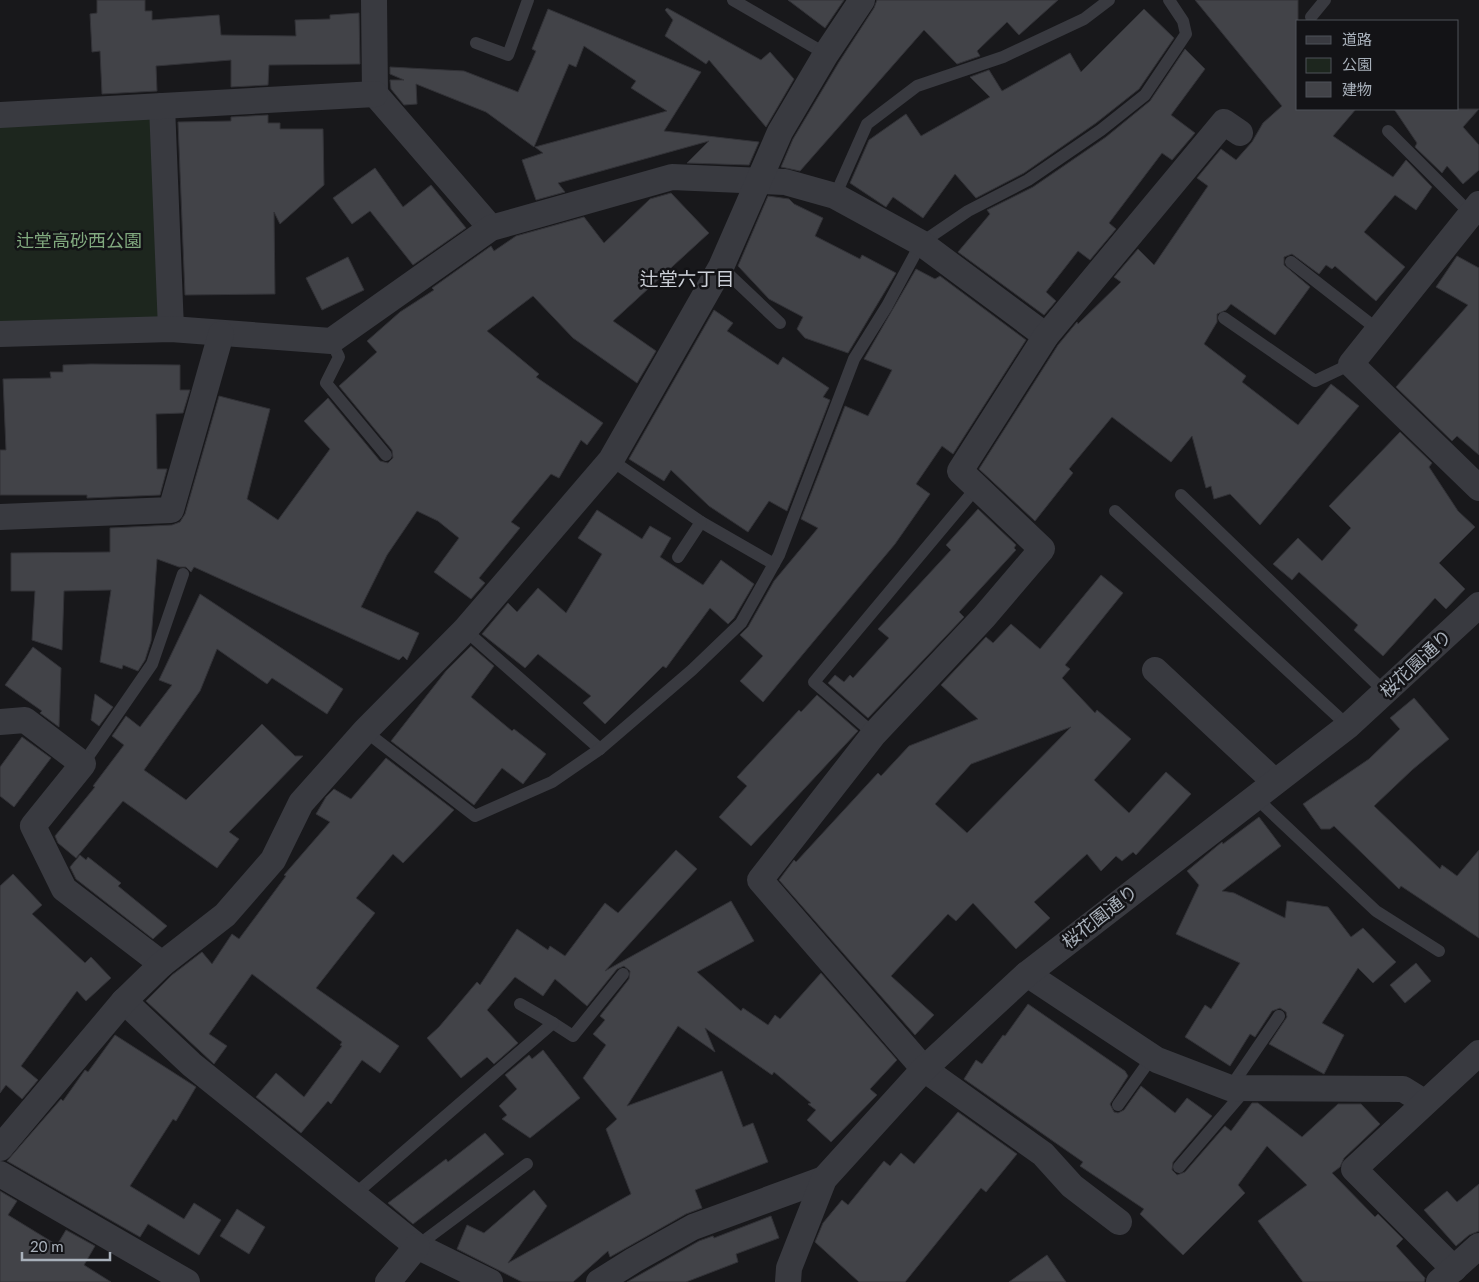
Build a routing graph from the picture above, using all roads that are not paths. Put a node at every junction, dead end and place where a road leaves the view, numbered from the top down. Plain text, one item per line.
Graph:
1 (374, 0) edge
2 (528, 0) edge
3 (733, 0) edge
4 (862, 0) edge
5 (1109, 0) edge
6 (1169, 0) edge
7 (1325, 0) edge
8 (1310, 17) dead end
9 (476, 43) dead end
10 (826, 54) junction
11 (375, 94) junction
12 (162, 106) junction
13 (0, 115) edge
14 (1388, 131) dead end
15 (1240, 133) dead end
16 (757, 181) junction
17 (835, 196) junction
18 (1474, 209) edge
19 (491, 228) junction
20 (921, 243) junction
21 (1291, 262) dead end
22 (721, 267) junction
23 (1224, 318) dead end
24 (780, 323) dead end
25 (171, 329) junction
26 (1377, 329) junction
27 (0, 334) edge
28 (221, 334) junction
29 (1046, 336) junction
30 (331, 341) junction
31 (1351, 364) junction
32 (386, 455) dead end
33 (611, 460) junction
34 (977, 487) junction
35 (1479, 488) edge
36 (1181, 495) dead end
37 (1115, 511) dead end
38 (0, 517) edge
39 (701, 522) junction
40 (678, 557) dead end
41 (774, 564) junction
42 (183, 574) dead end
43 (1479, 605) edge
44 (465, 630) junction
45 (1155, 670) dead end
46 (1386, 693) junction
47 (0, 722) edge
48 (1348, 726) junction
49 (365, 731) junction
50 (874, 734) junction
51 (600, 749) junction
52 (83, 764) junction
53 (1276, 782) junction
54 (1255, 797) junction
55 (1439, 951) dead end
56 (162, 964) junction
57 (623, 974) dead end
58 (1027, 974) junction
59 (124, 1002) junction
60 (520, 1004) dead end
61 (1279, 1016) dead end
62 (553, 1023) junction
63 (1479, 1053) edge
64 (1152, 1057) junction
65 (924, 1068) junction
66 (1238, 1088) junction
67 (1424, 1102) junction
68 (1118, 1106) dead end
69 (0, 1148) edge
70 (526, 1164) dead end
71 (1179, 1167) dead end
72 (0, 1174) edge
73 (824, 1179) junction
74 (354, 1195) junction
75 (1119, 1222) dead end
76 (417, 1246) junction
77 (1479, 1246) edge
78 (1446, 1275) edge
79 (187, 1282) edge
80 (388, 1282) edge
81 (490, 1282) edge
82 (600, 1282) edge
83 (788, 1282) edge

1 - 11 street
2 - 9 lane
3 - 10 lane
4 - 10 street
5 - 17 lane
6 - 20 lane
7 - 8 lane
10 - 16 street
11 - 12 street
11 - 19 street
12 - 13 street
12 - 25 street
14 - 18 lane
15 - 29 street
16 - 17 street
16 - 19 street
16 - 22 street
17 - 20 street
18 - 26 street
19 - 30 street
20 - 29 street
20 - 41 lane
21 - 26 lane
22 - 24 lane
22 - 33 street
23 - 31 lane
25 - 27 street
25 - 28 street
26 - 31 street
28 - 30 street
28 - 38 street
29 - 34 street
30 - 32 lane
31 - 35 street
33 - 39 lane
33 - 44 street
34 - 50 lane
34 - 50 street
36 - 46 lane
37 - 48 lane
39 - 40 lane
39 - 41 lane
41 - 51 lane
42 - 52 lane
43 - 46 street, 桜花園通り
44 - 49 street
44 - 51 lane
45 - 53 street
46 - 48 street, 桜花園通り
47 - 52 street
48 - 53 street, 桜花園通り
49 - 51 lane
49 - 56 street
50 - 65 street
52 - 56 street
53 - 54 street, 桜花園通り
54 - 55 lane
54 - 58 street, 桜花園通り
56 - 59 street
57 - 62 lane
58 - 64 street
58 - 65 street, 桜花園通り
59 - 69 street
59 - 74 street
60 - 62 lane
61 - 66 lane
62 - 74 lane
63 - 67 street
64 - 66 street
64 - 68 lane
65 - 73 street, 桜花園通り
65 - 75 street
66 - 67 street
66 - 71 lane
67 - 78 street
70 - 76 lane
72 - 79 street
73 - 82 street
73 - 83 street, 桜花園通り
74 - 76 street
76 - 80 street
76 - 81 street
77 - 78 street

